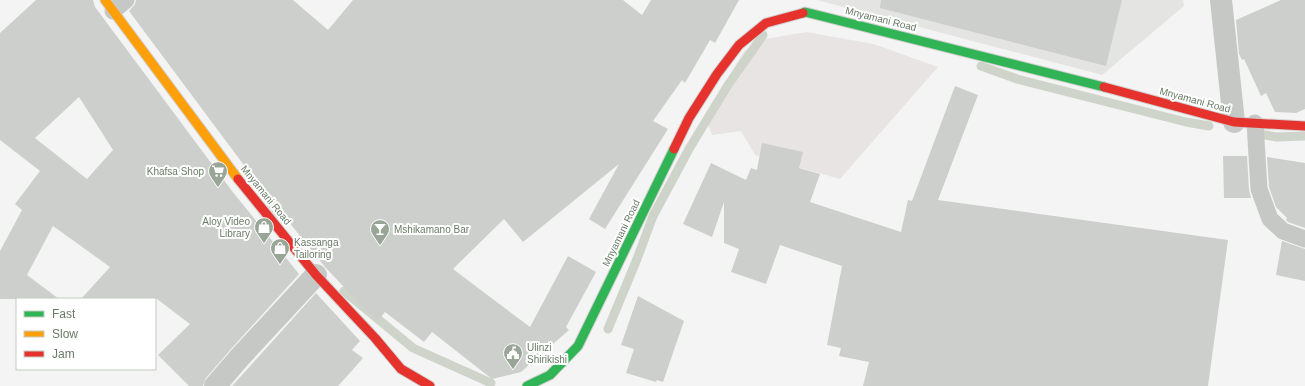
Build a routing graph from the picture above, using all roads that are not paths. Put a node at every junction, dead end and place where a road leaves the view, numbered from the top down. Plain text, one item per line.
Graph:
1 (1221, 0) edge
2 (115, 4) edge
3 (1245, 122) junction
4 (1305, 126) edge
5 (1305, 239) edge
6 (316, 275) junction
7 (215, 386) edge
8 (430, 386) edge
9 (527, 386) edge

1 - 3 street
2 - 6 street, Mnyamani Road
3 - 4 street, Mnyamani Road
3 - 5 lane
3 - 9 street, Mnyamani Road
6 - 7 street
6 - 8 street, Mnyamani Road

